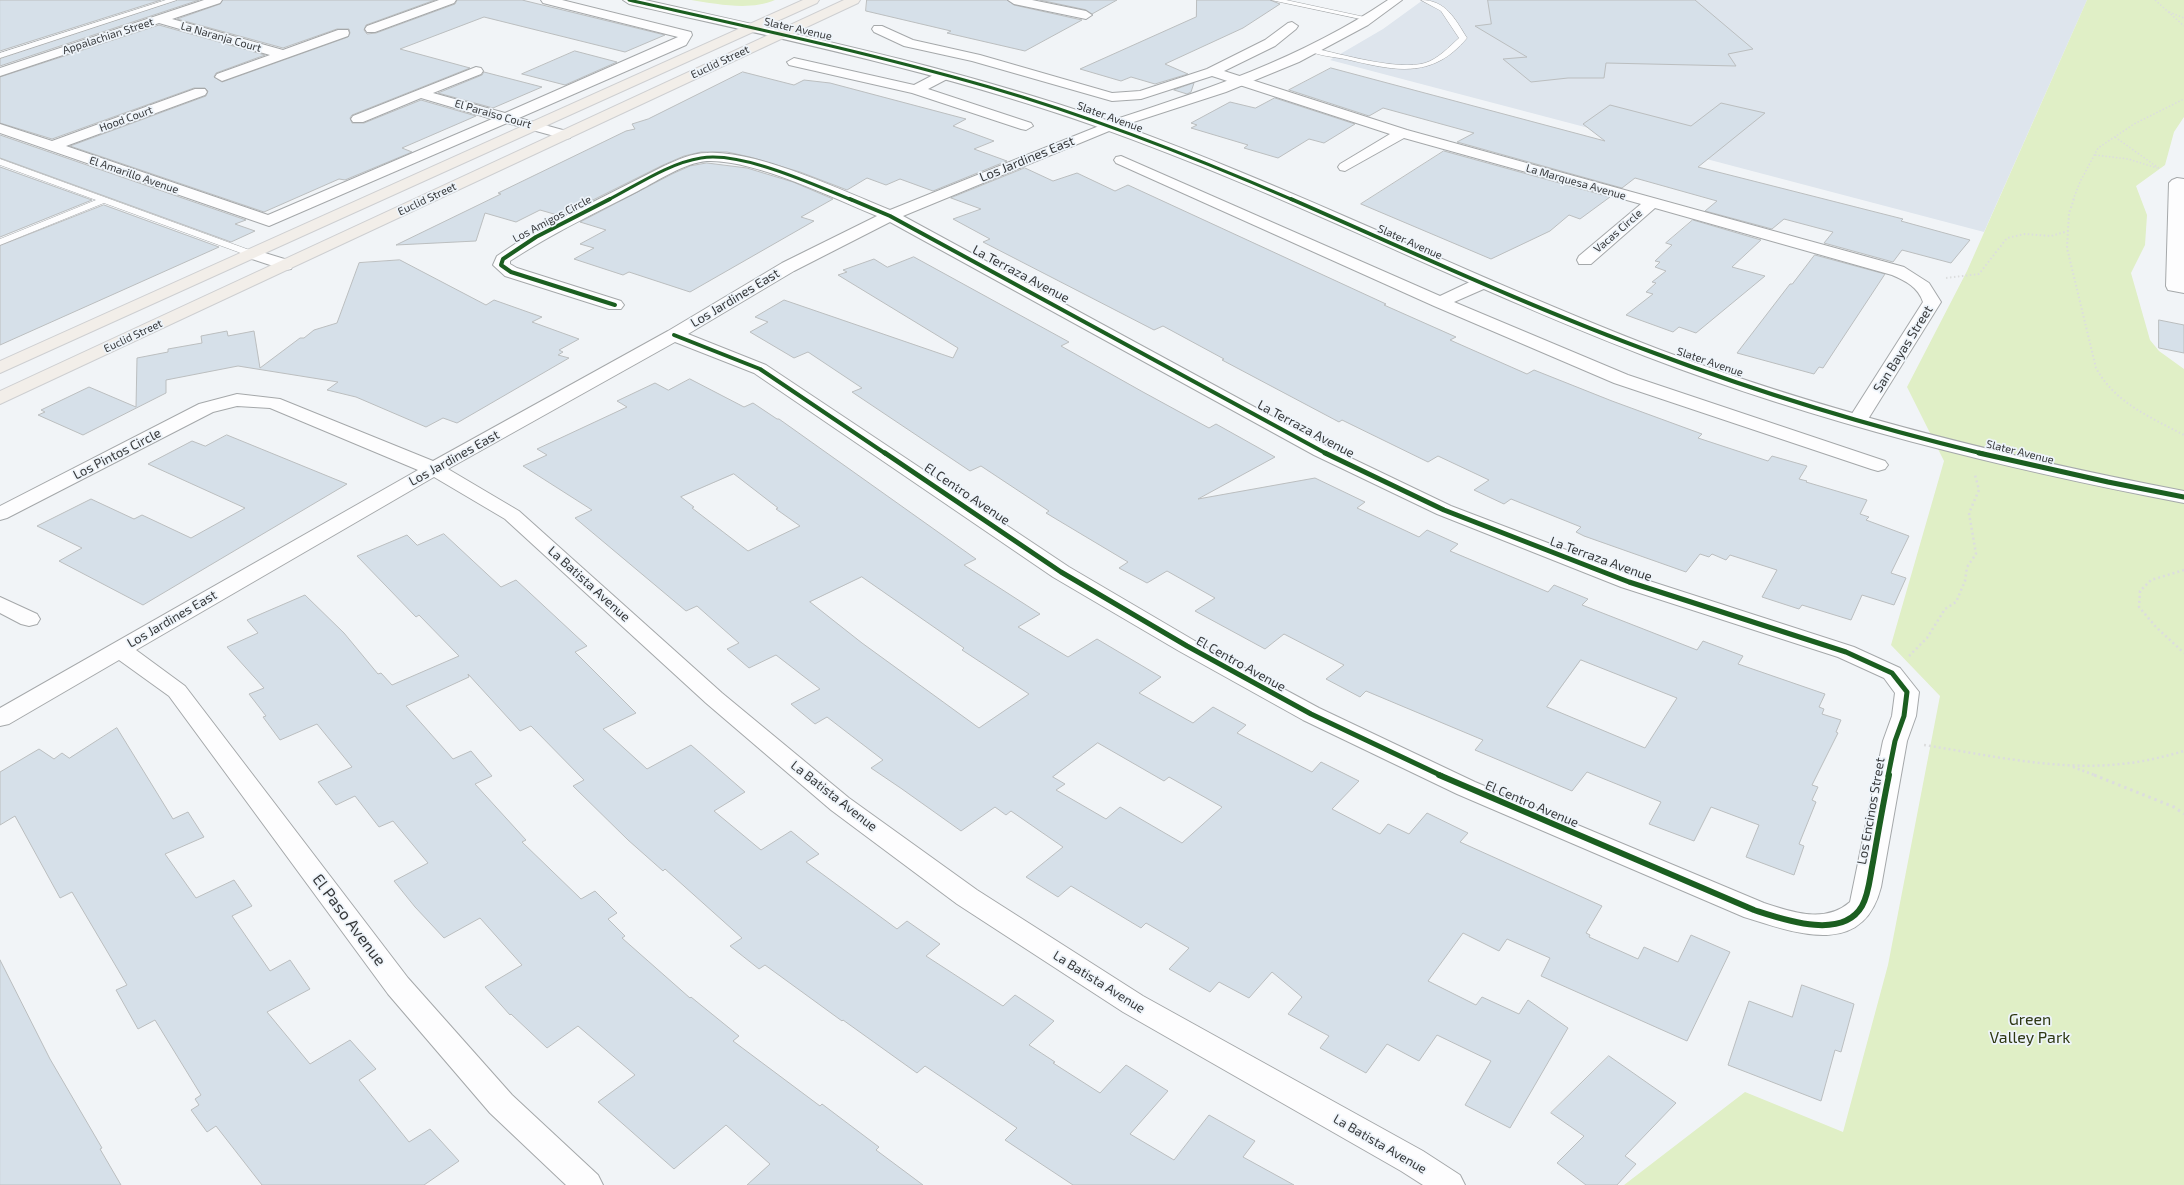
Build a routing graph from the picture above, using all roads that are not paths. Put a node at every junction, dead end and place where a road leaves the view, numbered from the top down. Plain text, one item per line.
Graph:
1 (173, 0) edge
2 (216, 0) edge
3 (450, 0) edge
4 (547, 0) edge
5 (629, 0) edge
6 (813, 0) edge
7 (854, 0) edge
8 (1014, 0) edge
9 (1275, 0) edge
10 (1425, 0) edge
11 (1391, 1) edge
12 (1086, 15) dead end
13 (158, 19) junction
14 (1370, 19) junction
15 (1292, 26) dead end
16 (751, 28) junction
17 (371, 29) dead end
18 (878, 29) dead end
19 (343, 33) dead end
20 (779, 35) junction
21 (1314, 50) junction
22 (284, 55) junction
23 (0, 56) edge
24 (794, 62) dead end
25 (476, 71) dead end
26 (0, 72) edge
27 (1212, 72) junction
28 (944, 75) junction
29 (222, 77) dead end
30 (1236, 82) junction
31 (916, 90) junction
32 (200, 92) dead end
33 (420, 94) junction
34 (507, 118) junction
35 (358, 119) dead end
36 (534, 126) junction
37 (1026, 126) dead end
38 (1110, 126) junction
39 (0, 128) edge
40 (1402, 133) junction
41 (565, 135) junction
42 (52, 146) junction
43 (706, 157) joint
44 (1121, 160) dead end
45 (0, 162) edge
46 (1344, 167) dead end
47 (2180, 184) edge
48 (104, 200) junction
49 (1652, 203) junction
50 (890, 216) junction
51 (0, 242) edge
52 (252, 254) junction
53 (1585, 260) dead end
54 (284, 266) junction
55 (1917, 279) joint
56 (1480, 284) junction
57 (2179, 287) edge
58 (1440, 302) junction
59 (615, 305) dead end
60 (674, 334) junction
61 (0, 368) edge
62 (0, 398) edge
63 (237, 400) joint
64 (1858, 420) junction
65 (1878, 465) dead end
66 (434, 469) junction
67 (2184, 498) edge
68 (0, 514) edge
69 (0, 604) edge
70 (29, 619) dead end
71 (120, 648) junction
72 (1907, 692) joint
73 (0, 718) edge
74 (1840, 924) joint
75 (587, 1185) edge
76 (1449, 1185) edge

1 - 23 lane
2 - 13 street, Appalachian Street
3 - 17 street
4 - 34 street
5 - 16 street, Slater Avenue
6 - 16 main road, Euclid Street
7 - 20 main road, Euclid Street
8 - 12 street
9 - 14 lane
10 - 21 lane
11 - 14 street, Los Jardines East
13 - 22 street, La Naranja Court
13 - 26 street, Appalachian Street
14 - 21 street, Los Jardines East
15 - 27 street
16 - 20 street, Slater Avenue
16 - 36 main road, Euclid Street
18 - 27 street
19 - 22 street
20 - 28 street, Slater Avenue
20 - 41 main road, Euclid Street
21 - 30 street, Los Jardines East
22 - 29 street
24 - 31 street
25 - 33 street, El Paraiso Court
27 - 30 street, La Marquesa Avenue
28 - 31 street
28 - 38 street, Slater Avenue
30 - 38 street, Los Jardines East
30 - 40 street, La Marquesa Avenue
31 - 37 street
32 - 42 street, Hood Court
33 - 34 street, El Paraiso Court
33 - 35 street, El Paraiso Court
34 - 36 street, El Paraiso Court
34 - 42 street, El Amarillo Avenue
36 - 41 street, El Paraiso Court
36 - 52 main road, Euclid Street
38 - 50 street, Los Jardines East
38 - 56 street, Slater Avenue
39 - 42 street, El Amarillo Avenue
40 - 46 street
40 - 49 street, La Marquesa Avenue
41 - 54 main road, Euclid Street
43 - 50 street, La Terraza Avenue
43 - 59 street, Los Amigos Circle
44 - 58 street
45 - 48 lane
47 - 57 street
48 - 51 lane
48 - 52 lane
49 - 53 street, Vacas Circle
49 - 55 street, La Marquesa Avenue
50 - 60 street, Los Jardines East
50 - 72 street, La Terraza Avenue
52 - 54 street
52 - 61 main road, Euclid Street
54 - 62 main road, Euclid Street
55 - 64 street, San Bayas Street
56 - 58 street
56 - 64 street, Slater Avenue
58 - 65 street
60 - 66 street, Los Jardines East
60 - 74 street, El Centro Avenue
63 - 66 street, La Batista Avenue
63 - 68 street, Los Pintos Circle
64 - 67 street, Slater Avenue
66 - 71 street, Los Jardines East
66 - 76 street, La Batista Avenue
69 - 70 street
71 - 73 street, Los Jardines East
71 - 75 street, El Paso Avenue
72 - 74 street, Los Encinos Street

